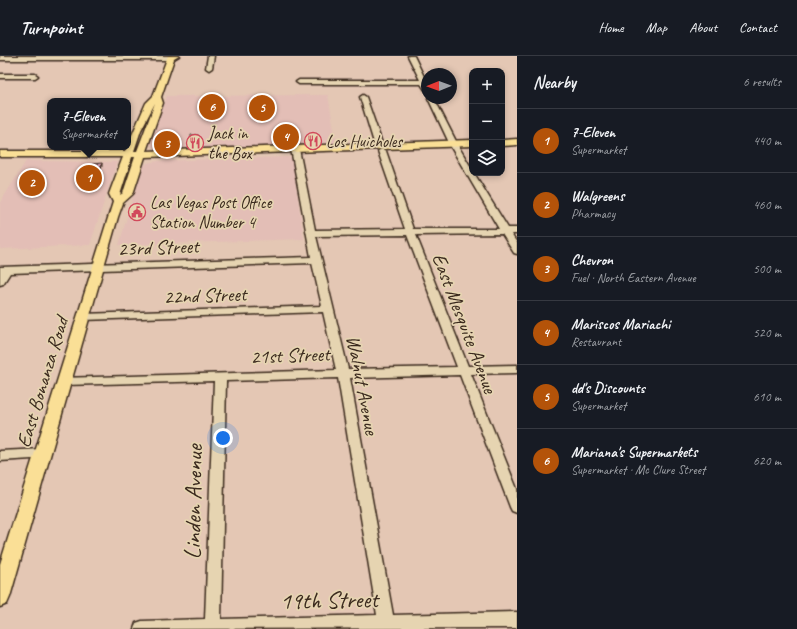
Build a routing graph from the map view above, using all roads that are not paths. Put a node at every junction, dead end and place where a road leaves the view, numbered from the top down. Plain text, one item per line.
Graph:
1 (211, 56) edge
2 (411, 56) edge
3 (56, 57) edge
4 (171, 57) edge
5 (0, 58) edge
6 (209, 68) dead end
7 (0, 76) edge
8 (35, 76) dead end
9 (421, 78) edge
10 (299, 82) dead end
11 (421, 82) edge
12 (363, 97) dead end
13 (153, 100) junction
14 (434, 104) edge
15 (144, 142) junction
16 (517, 142) edge
17 (505, 143) edge
18 (469, 144) edge
19 (131, 146) edge
20 (455, 147) junction
21 (505, 148) edge
22 (517, 148) edge
23 (380, 149) junction
24 (469, 149) edge
25 (129, 150) edge
26 (266, 150) junction
27 (296, 151) junction
28 (185, 152) junction
29 (0, 154) edge
30 (126, 156) junction
31 (140, 156) junction
32 (236, 156) junction
33 (166, 158) junction
34 (0, 159) edge
35 (134, 172) junction
36 (118, 202) junction
37 (517, 230) edge
38 (505, 231) junction
39 (410, 232) junction
40 (311, 233) junction
41 (517, 251) edge
42 (316, 260) junction
43 (98, 267) junction
44 (3, 270) edge
45 (0, 282) edge
46 (328, 309) junction
47 (83, 317) junction
48 (517, 369) edge
49 (465, 370) junction
50 (343, 373) junction
51 (220, 376) junction
52 (64, 381) junction
53 (43, 454) junction
54 (0, 456) edge
55 (517, 507) edge
56 (0, 597) edge
57 (517, 620) edge
58 (387, 626) edge
59 (213, 628) edge
60 (142, 629) edge

1 - 6 street
2 - 9 street
3 - 4 street
3 - 5 street
4 - 13 main road, East Bonanza Road
7 - 8 street
10 - 11 street
12 - 23 street, East Mesquite Avenue
13 - 15 main road, East Bonanza Road
13 - 19 main road, East Bonanza Road
14 - 20 street
15 - 28 main road
15 - 31 main road, East Bonanza Road
16 - 17 main road
18 - 20 main road
20 - 23 main road
20 - 24 main road
20 - 38 street
21 - 22 main road
23 - 27 main road
23 - 39 street, East Mesquite Avenue
25 - 30 main road, East Bonanza Road
26 - 27 main road
26 - 28 main road
26 - 32 main road
27 - 32 main road
27 - 40 street, Walnut Avenue
28 - 31 main road
29 - 30 main road
30 - 31 main road
30 - 34 main road
30 - 36 main road, East Bonanza Road
31 - 33 main road
31 - 35 main road, East Bonanza Road
32 - 33 main road
33 - 35 main road
35 - 36 main road, East Bonanza Road
36 - 43 main road, East Bonanza Road
37 - 38 street
38 - 39 street
38 - 41 street
39 - 40 street
39 - 49 street, East Mesquite Avenue
40 - 42 street, Walnut Avenue
42 - 43 street, 23rd Street
42 - 46 street, Walnut Avenue
43 - 44 street, 23rd Street
43 - 47 main road, East Bonanza Road
44 - 45 street
46 - 47 street, 22nd Street
46 - 50 street, Walnut Avenue
47 - 52 main road, East Bonanza Road
48 - 49 street, 21st Street
49 - 50 street, 21st Street
49 - 55 street, East Mesquite Avenue
50 - 51 street, 21st Street
50 - 58 street, Walnut Avenue
51 - 52 street, 21st Street
51 - 59 street, Linden Avenue
52 - 53 main road, East Bonanza Road
53 - 54 street
53 - 56 main road, East Bonanza Road
57 - 58 street, 19th Street
58 - 59 street, 19th Street
59 - 60 street, 19th Street

